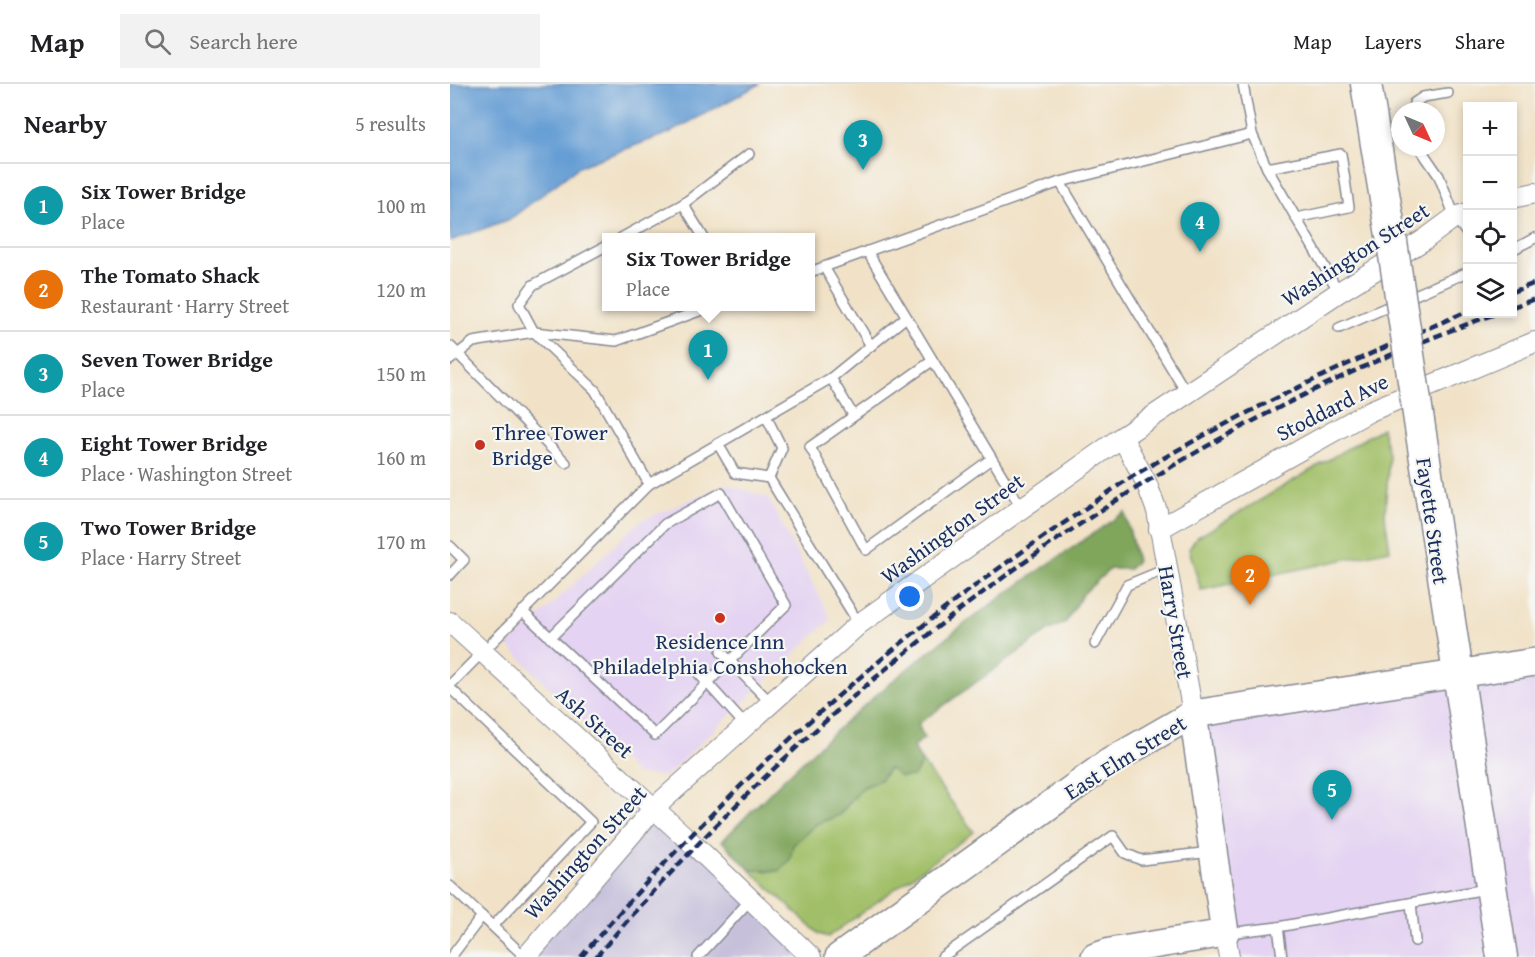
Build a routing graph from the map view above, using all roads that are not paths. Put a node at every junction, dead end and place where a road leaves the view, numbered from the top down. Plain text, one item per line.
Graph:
1 (1243, 84) edge
2 (1366, 84) edge
3 (1448, 93) dead end
4 (1416, 102) edge
5 (1252, 134) junction
6 (749, 154) dead end
7 (1425, 156) edge
8 (1267, 168) junction
9 (1060, 182) junction
10 (1535, 193) edge
11 (1517, 197) edge
12 (683, 204) junction
13 (1461, 215) edge
14 (1296, 218) junction
15 (629, 233) edge
16 (701, 233) edge
17 (1535, 238) edge
18 (1517, 247) edge
19 (602, 248) edge
20 (867, 251) junction
21 (824, 267) junction
22 (815, 270) edge
23 (1463, 274) edge
24 (1339, 292) junction
25 (700, 311) edge
26 (905, 318) junction
27 (1339, 328) dead end
28 (534, 332) junction
29 (1535, 342) edge
30 (450, 346) edge
31 (871, 346) junction
32 (454, 357) edge
33 (932, 361) junction
34 (831, 378) junction
35 (1187, 394) junction
36 (853, 415) junction
37 (766, 416) junction
38 (1122, 437) junction
39 (718, 444) junction
40 (991, 459) junction
41 (566, 463) dead end
42 (770, 478) junction
43 (649, 484) junction
44 (1021, 507) junction
45 (1159, 530) junction
46 (450, 546) edge
47 (1166, 569) junction
48 (450, 575) edge
49 (522, 611) junction
50 (450, 622) edge
51 (859, 624) junction
52 (550, 638) junction
53 (1095, 644) dead end
54 (482, 652) junction
55 (721, 652) dead end
56 (731, 660) junction
57 (1535, 662) edge
58 (1459, 672) junction
59 (699, 674) dead end
60 (706, 684) junction
61 (450, 686) edge
62 (770, 702) junction
63 (1193, 714) junction
64 (745, 725) junction
65 (654, 808) junction
66 (1213, 851) junction
67 (450, 886) edge
68 (1491, 888) junction
69 (751, 899) junction
70 (1411, 903) junction
71 (482, 916) junction
72 (493, 926) junction
73 (1278, 927) junction
74 (1415, 941) dead end
75 (1227, 945) edge
76 (1105, 955) edge
77 (452, 957) edge
78 (526, 957) edge
79 (698, 957) edge
80 (811, 957) edge
81 (839, 957) edge
82 (942, 957) edge
83 (1282, 957) edge
84 (1502, 957) edge

1 - 5 lane
2 - 58 main road, Fayette Street, bridge
3 - 4 lane
5 - 8 lane
5 - 9 lane
6 - 12 lane
7 - 13 lane
8 - 14 lane
8 - 14 lane
9 - 20 lane
9 - 35 lane
10 - 11 street
12 - 15 lane
12 - 16 lane
13 - 24 street, Washington Street
14 - 24 lane
17 - 18 lane
19 - 28 lane
20 - 21 lane
20 - 26 lane
21 - 22 lane
21 - 31 lane
23 - 27 lane
24 - 35 street, Washington Street
25 - 28 lane
26 - 31 lane
26 - 33 lane
28 - 32 lane
28 - 43 lane
29 - 45 street, Stoddard Ave
30 - 32 lane
31 - 34 lane
32 - 41 lane
33 - 36 lane
33 - 40 lane
34 - 36 lane
34 - 37 lane
35 - 38 street, Washington Street
36 - 40 lane
37 - 39 lane
37 - 42 lane
38 - 44 street, Washington Street
38 - 45 street, Harry Street
39 - 42 lane
39 - 43 lane
40 - 44 lane
42 - 51 lane
43 - 49 lane
44 - 51 street, Washington Street
45 - 47 street, Harry Street
46 - 48 lane
47 - 53 lane
47 - 63 street, Harry Street
49 - 52 lane
49 - 54 lane
50 - 54 street, Ash Street
51 - 62 street, Washington Street
52 - 56 lane
52 - 60 lane
54 - 61 lane
54 - 65 street, Ash Street
55 - 56 lane
56 - 60 lane
56 - 62 lane
57 - 58 main road, East Elm Street
58 - 63 main road, East Elm Street
58 - 68 main road, Fayette Street
59 - 60 lane
60 - 64 lane
61 - 72 lane
62 - 64 street, Washington Street
63 - 66 main road, Harry Street
63 - 81 main road, East Elm Street
64 - 65 street, Washington Street
65 - 69 street, Ash Street
65 - 78 street, Washington Street
66 - 75 main road, Harry Street
66 - 82 lane
67 - 71 lane
68 - 70 lane
68 - 84 main road, Fayette Street
69 - 79 lane
69 - 80 street, Ash Street
70 - 73 lane
70 - 74 lane
71 - 72 lane
71 - 77 lane
72 - 78 lane
73 - 75 lane
73 - 83 lane
75 - 76 main road

